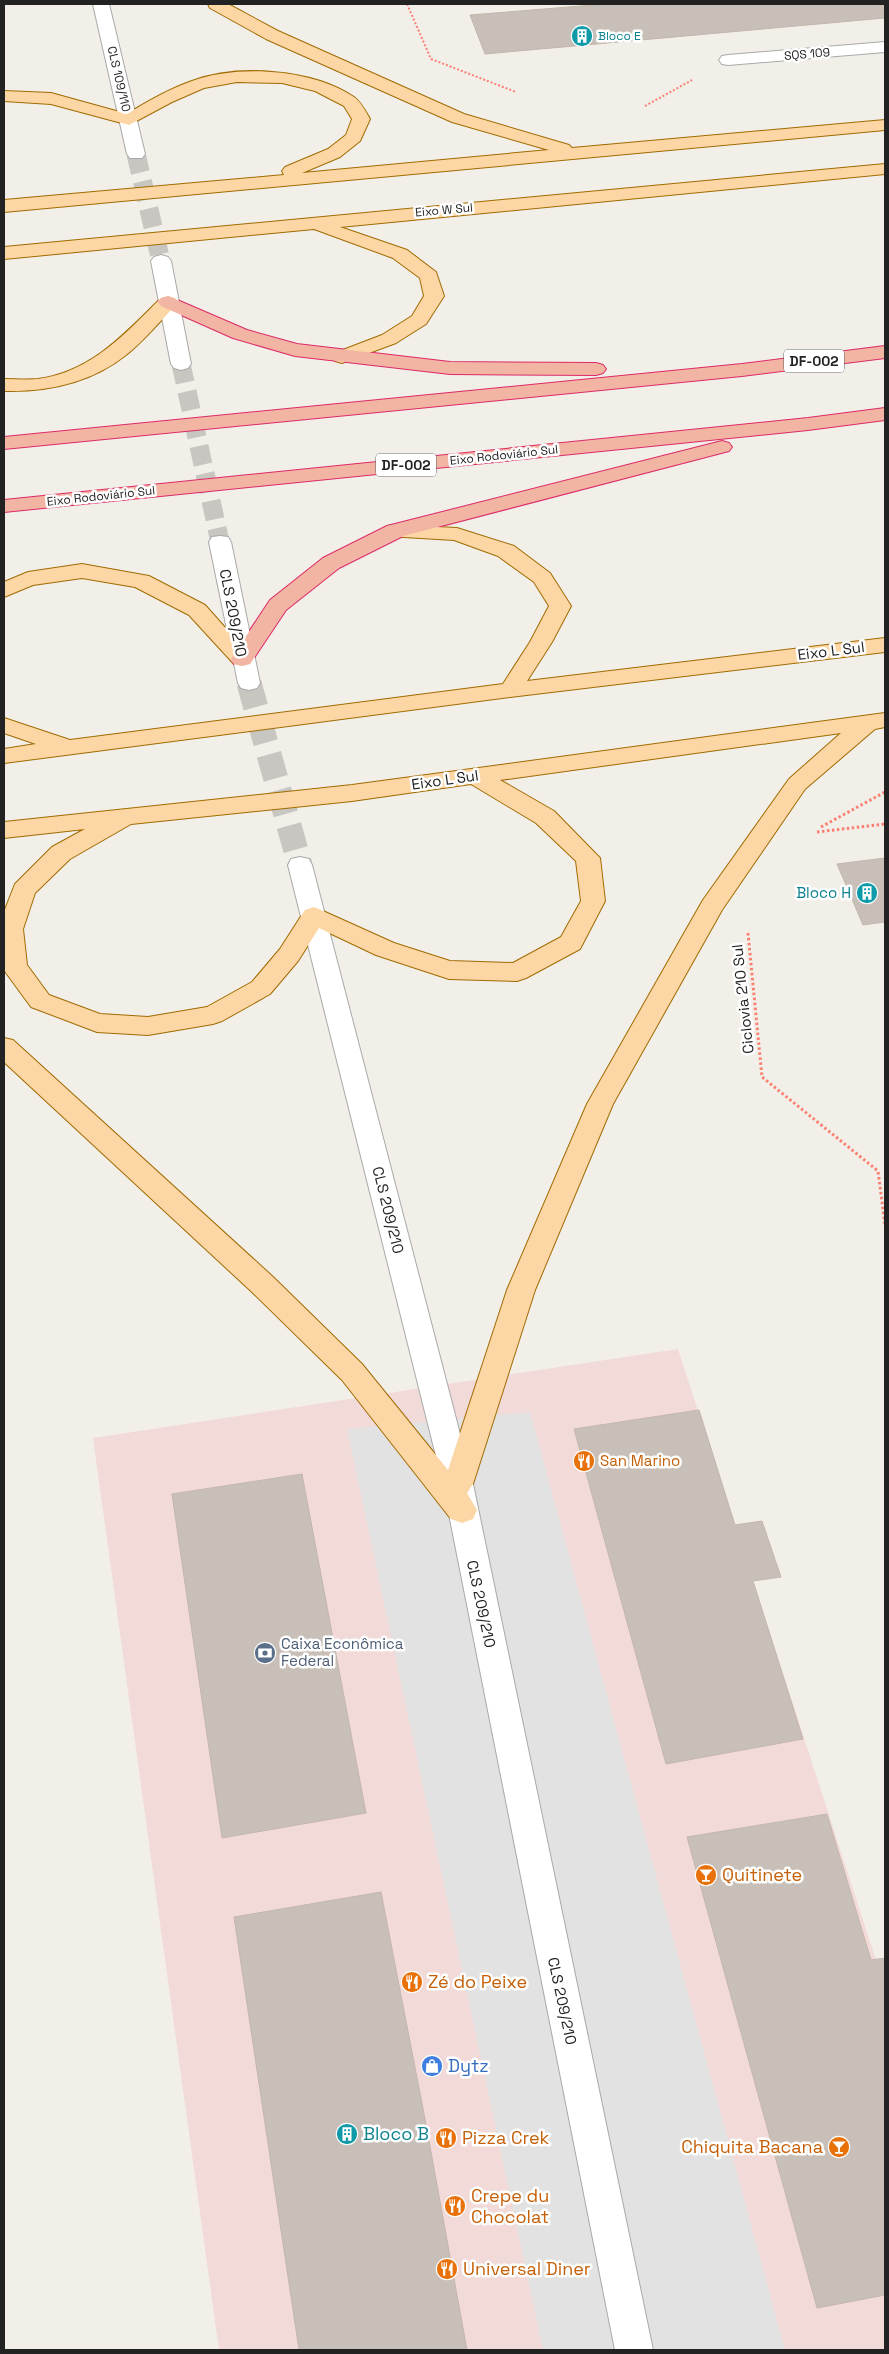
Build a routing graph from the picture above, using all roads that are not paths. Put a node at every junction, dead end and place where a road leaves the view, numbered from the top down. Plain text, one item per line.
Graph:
1 (101, 4) edge
2 (216, 4) edge
3 (885, 47) edge
4 (728, 60) road end
5 (4, 96) edge
6 (129, 120) junction
7 (885, 125) edge
8 (577, 153) junction
9 (136, 154) tunnel mouth
10 (885, 169) edge
11 (249, 184) junction
12 (4, 198) edge
13 (31, 204) junction
14 (4, 206) edge
15 (308, 223) junction
16 (4, 253) edge
17 (160, 261) tunnel mouth
18 (168, 302) junction
19 (885, 352) edge
20 (342, 356) junction
21 (181, 364) tunnel mouth
22 (742, 370) junction
23 (4, 385) edge
24 (885, 414) edge
25 (808, 424) junction
26 (4, 443) edge
27 (4, 506) edge
28 (396, 531) junction
29 (220, 542) tunnel mouth
30 (4, 590) edge
31 (885, 645) edge
32 (242, 659) junction
33 (249, 683) tunnel mouth
34 (510, 690) junction
35 (878, 720) edge
36 (4, 725) edge
37 (70, 748) junction
38 (4, 756) edge
39 (474, 776) junction
40 (129, 815) junction
41 (4, 830) edge
42 (300, 865) tunnel mouth
43 (314, 916) junction
44 (4, 1047) edge
45 (460, 1497) junction
46 (634, 2350) edge

1 - 6 street, CLS 109/110
2 - 8 main road
3 - 4 street, SQS 109
5 - 6 main road
6 - 9 street, CLS 109/110
6 - 11 main road
7 - 8 main road
8 - 11 main road
10 - 15 main road, Eixo W Sul
11 - 13 main road
12 - 13 main road
13 - 14 main road
15 - 16 main road, Eixo W Sul
15 - 20 main road
17 - 18 street
18 - 20 highway
18 - 21 street
18 - 23 main road
19 - 22 highway, DF-002
20 - 22 highway
22 - 26 highway, DF-002
24 - 25 highway, Eixo Rodoviário Sul / DF-002
25 - 27 highway, Eixo Rodoviário Sul / DF-002
25 - 28 highway
28 - 32 highway
28 - 34 main road
29 - 32 street, CLS 209/210
30 - 32 main road
31 - 34 main road, Eixo L Sul
32 - 33 street, CLS 209/210
34 - 37 main road, Eixo L Sul
35 - 39 main road, Eixo L Sul
35 - 45 main road
36 - 37 main road
37 - 38 main road, Eixo L Sul
39 - 40 main road, Eixo L Sul
39 - 43 main road
40 - 41 main road, Eixo L Sul
40 - 43 main road
42 - 43 street, CLS 209/210
43 - 45 street, CLS 209/210
44 - 45 main road
45 - 46 street, CLS 209/210

